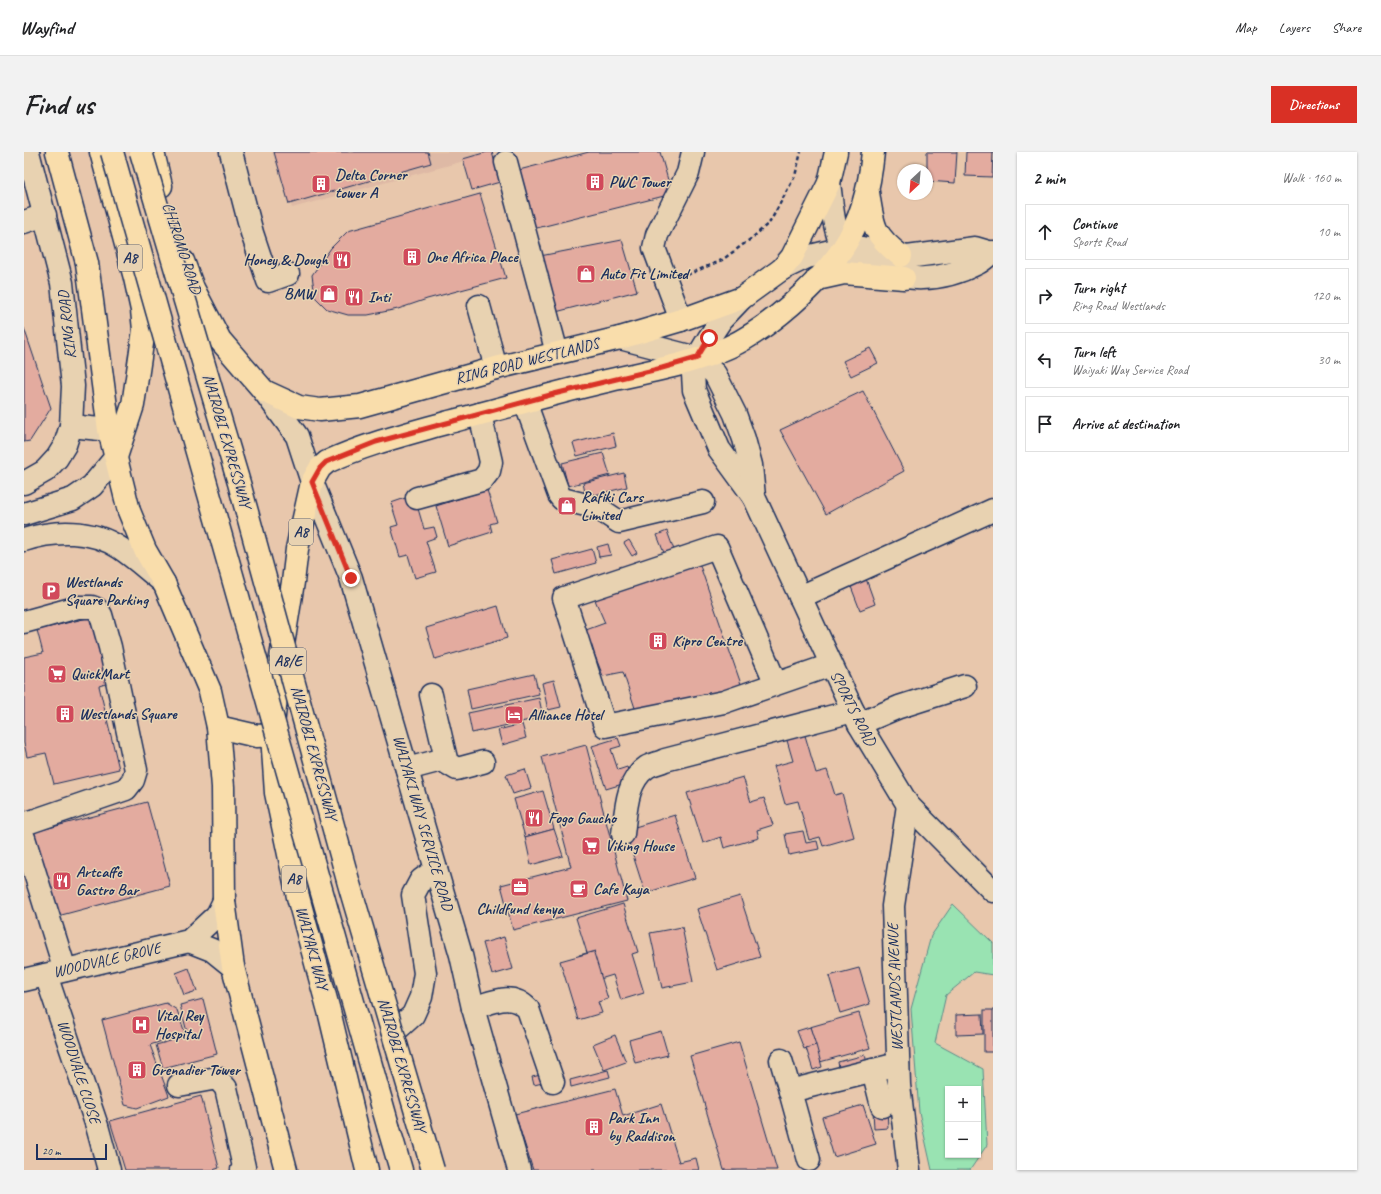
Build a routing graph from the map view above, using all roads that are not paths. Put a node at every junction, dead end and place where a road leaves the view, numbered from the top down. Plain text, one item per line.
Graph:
1 (28, 152) edge
2 (57, 152) edge
3 (101, 152) edge
4 (112, 152) edge
5 (141, 152) edge
6 (153, 152) edge
7 (231, 152) edge
8 (693, 152) edge
9 (836, 152) edge
10 (873, 152) edge
11 (506, 162) dead end
12 (828, 183) junction
13 (868, 191) junction
14 (45, 215) junction
15 (24, 222) edge
16 (843, 248) junction
17 (992, 253) edge
18 (901, 256) junction
19 (782, 269) junction
20 (288, 274) dead end
21 (904, 278) junction
22 (817, 279) junction
23 (742, 298) junction
24 (479, 306) dead end
25 (681, 320) junction
26 (620, 338) junction
27 (557, 353) junction
28 (697, 358) junction
29 (496, 368) junction
30 (264, 391) junction
31 (525, 402) junction
32 (480, 414) junction
33 (71, 426) junction
34 (109, 430) junction
35 (116, 457) junction
36 (312, 482) junction
37 (24, 483) edge
38 (418, 498) dead end
39 (703, 502) dead end
40 (993, 510) edge
41 (24, 514) edge
42 (24, 540) edge
43 (164, 583) junction
44 (800, 597) junction
45 (24, 622) edge
46 (831, 665) junction
47 (776, 684) junction
48 (965, 686) dead end
49 (431, 695) dead end
50 (856, 717) junction
51 (218, 727) junction
52 (272, 735) junction
53 (445, 759) junction
54 (483, 762) dead end
55 (407, 769) junction
56 (908, 805) junction
57 (24, 822) edge
58 (623, 834) dead end
59 (26, 851) edge
60 (436, 869) junction
61 (993, 891) edge
62 (224, 901) junction
63 (189, 941) junction
64 (233, 967) junction
65 (56, 973) junction
66 (24, 980) edge
67 (473, 1008) junction
68 (393, 1033) junction
69 (781, 1060) dead end
70 (898, 1064) junction
71 (873, 1070) junction
72 (552, 1082) dead end
73 (179, 1085) dead end
74 (790, 1091) junction
75 (882, 1106) dead end
76 (809, 1160) dead end
77 (109, 1170) edge
78 (242, 1170) edge
79 (286, 1170) edge
80 (367, 1170) edge
81 (401, 1170) edge
82 (433, 1170) edge
83 (519, 1170) edge
84 (909, 1170) edge

1 - 14 street, RING ROAD
2 - 34 main road
3 - 35 main road, A8
4 - 81 main road, NAIROBI EXPRESSWAY / A8/E, bridge
5 - 68 main road, NAIROBI EXPRESSWAY / A8/E, bridge
6 - 30 main road, CHIROMO ROAD
7 - 20 street
8 - 25 street
9 - 12 main road, RING ROAD WESTLANDS
10 - 13 main road
11 - 27 street
12 - 16 street, RING ROAD WESTLANDS
12 - 19 main road, RING ROAD WESTLANDS
13 - 16 main road
13 - 18 main road
14 - 15 street
14 - 33 street, RING ROAD
16 - 18 street, RING ROAD WESTLANDS
16 - 19 street, RING ROAD WESTLANDS
16 - 21 street
16 - 22 main road
17 - 18 street, RING ROAD WESTLANDS
17 - 21 street
19 - 23 main road, RING ROAD WESTLANDS
21 - 22 main road
22 - 28 main road
23 - 25 main road, RING ROAD WESTLANDS
23 - 28 street, SPORTS ROAD
24 - 29 street
25 - 26 main road, RING ROAD WESTLANDS
26 - 27 main road, RING ROAD WESTLANDS
26 - 28 street
27 - 29 main road, RING ROAD WESTLANDS
28 - 31 main road
28 - 44 street, SPORTS ROAD
29 - 30 main road, RING ROAD WESTLANDS
30 - 36 street, WAIYAKI WAY SERVICE ROAD
31 - 32 main road
31 - 39 street
32 - 36 main road
32 - 38 street
33 - 34 street
33 - 37 street, RING ROAD
34 - 35 main road
35 - 41 street
35 - 43 main road
36 - 52 main road, WAIYAKI WAY / A8
36 - 55 street, WAIYAKI WAY SERVICE ROAD
40 - 44 street
42 - 43 street
43 - 51 main road
44 - 46 street, SPORTS ROAD
45 - 57 street
46 - 47 street
46 - 50 street, SPORTS ROAD
47 - 47 street
48 - 50 street
49 - 53 street
50 - 56 street, SPORTS ROAD
50 - 58 street
51 - 52 main road
51 - 62 main road
52 - 80 main road, WAIYAKI WAY / A8
53 - 54 street
53 - 55 street
55 - 60 street, WAIYAKI WAY SERVICE ROAD
56 - 61 street, SPORTS ROAD
56 - 70 street, WESTLANDS AVENUE
59 - 65 street, WOODVALE CLOSE
60 - 67 street, WAIYAKI WAY SERVICE ROAD
60 - 68 street
62 - 63 street, WOODVALE GROVE
62 - 64 main road
63 - 64 street
63 - 65 street, WOODVALE GROVE
64 - 79 main road
65 - 66 street, WOODVALE GROVE
65 - 77 street, WOODVALE CLOSE
67 - 72 street
67 - 83 street, WAIYAKI WAY SERVICE ROAD
68 - 82 main road, NAIROBI EXPRESSWAY / A8/E, bridge
69 - 74 street
70 - 71 street
70 - 84 street, WESTLANDS AVENUE
71 - 74 street
71 - 75 street
73 - 78 street
74 - 76 street

